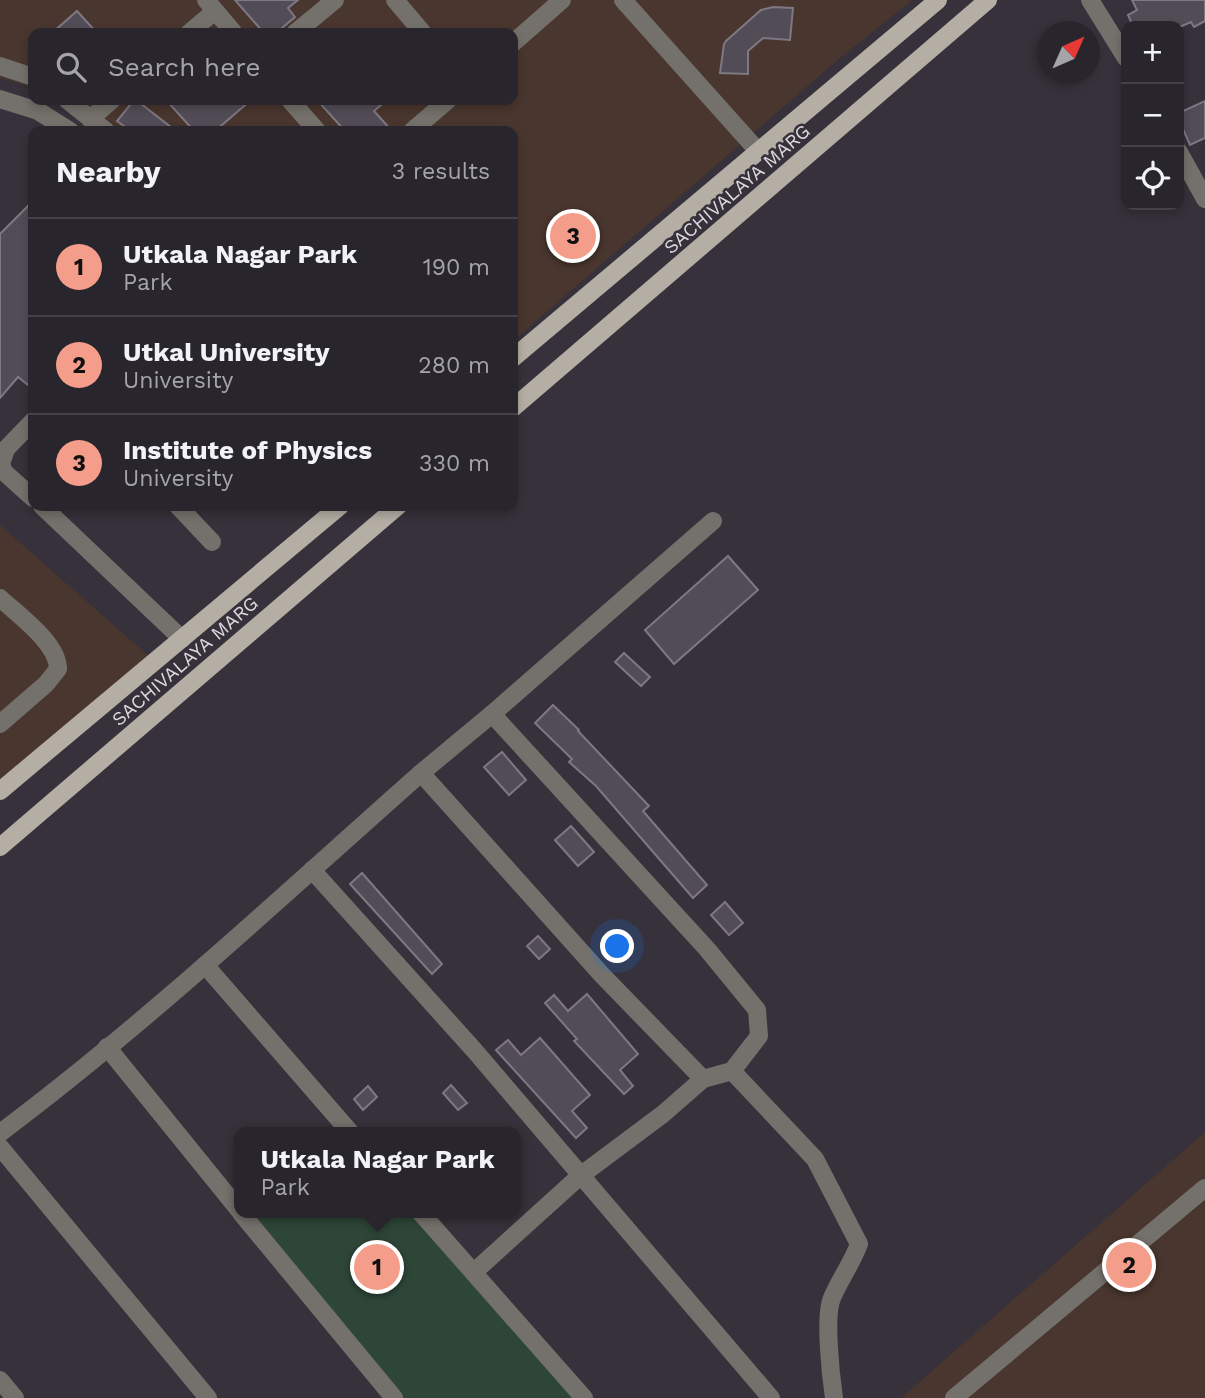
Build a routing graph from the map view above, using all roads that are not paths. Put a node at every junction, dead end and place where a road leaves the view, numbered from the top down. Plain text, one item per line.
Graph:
1 (335, 0) edge
2 (395, 0) edge
3 (562, 0) edge
4 (623, 0) edge
5 (938, 0) edge
6 (988, 0) edge
7 (1090, 0) edge
8 (210, 6) edge
9 (193, 28) edge
10 (230, 28) edge
11 (301, 28) edge
12 (420, 28) edge
13 (518, 39) edge
14 (1121, 50) edge
15 (0, 66) edge
16 (28, 75) edge
17 (0, 99) edge
18 (73, 105) edge
19 (106, 105) edge
20 (294, 105) edge
21 (442, 105) edge
22 (90, 118) junction
23 (62, 126) edge
24 (100, 126) edge
25 (313, 126) edge
26 (418, 126) edge
27 (758, 151) junction
28 (1184, 161) edge
29 (1205, 199) edge
30 (518, 354) edge
31 (518, 404) edge
32 (28, 426) edge
33 (0, 463) edge
34 (28, 494) edge
35 (47, 511) edge
36 (183, 511) edge
37 (334, 511) edge
38 (392, 511) edge
39 (713, 521) dead end
40 (212, 542) dead end
41 (0, 598) edge
42 (181, 639) junction
43 (492, 714) junction
44 (0, 724) edge
45 (421, 773) junction
46 (0, 790) edge
47 (0, 847) edge
48 (312, 870) junction
49 (205, 965) junction
50 (107, 1047) junction
51 (732, 1071) junction
52 (703, 1079) junction
53 (346, 1127) edge
54 (0, 1133) edge
55 (0, 1146) edge
56 (580, 1176) junction
57 (1205, 1188) edge
58 (234, 1205) edge
59 (245, 1218) edge
60 (425, 1218) edge
61 (474, 1272) junction
62 (0, 1380) edge
63 (15, 1398) edge
64 (208, 1398) edge
65 (394, 1398) edge
66 (584, 1398) edge
67 (771, 1398) edge
68 (834, 1398) edge
69 (954, 1398) edge

1 - 11 street
2 - 12 street
3 - 13 street
4 - 27 street
5 - 27 main road
6 - 31 main road, SACHIVALAYA MARG
7 - 14 street
8 - 9 street
8 - 10 street
15 - 16 street
17 - 23 street
18 - 22 street
19 - 22 street
20 - 25 street
21 - 26 street
22 - 24 street
27 - 30 main road
28 - 29 street
32 - 33 street
33 - 34 street
35 - 42 street
36 - 40 street
37 - 42 main road
38 - 47 main road, SACHIVALAYA MARG
39 - 43 street
41 - 44 street
42 - 46 main road
43 - 45 street
43 - 51 street
45 - 48 street
45 - 52 street
48 - 49 street
48 - 56 street
49 - 50 street
49 - 53 street
50 - 54 street
50 - 58 street
51 - 52 street
51 - 68 street
52 - 56 street
55 - 64 street
56 - 61 street
56 - 67 street
57 - 69 street
59 - 65 street
60 - 61 street
61 - 66 street
62 - 63 street

